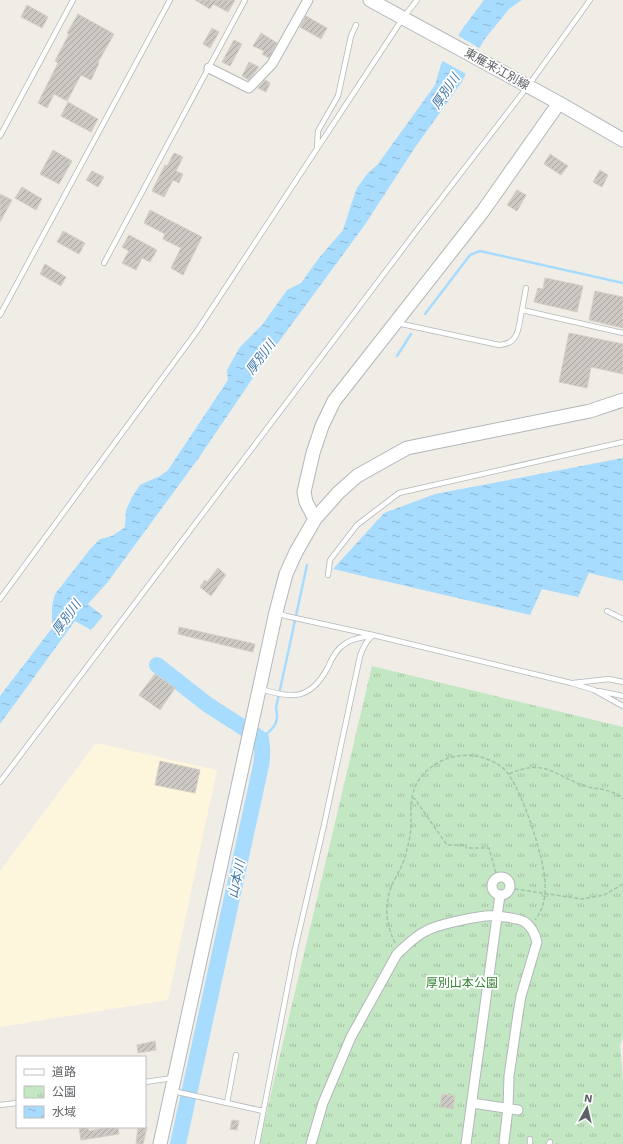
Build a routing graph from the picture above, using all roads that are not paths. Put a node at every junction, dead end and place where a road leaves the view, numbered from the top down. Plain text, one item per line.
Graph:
1 (73, 0) edge
2 (170, 0) edge
3 (245, 0) edge
4 (308, 0) edge
5 (370, 0) edge
6 (417, 0) edge
7 (590, 0) edge
8 (408, 21) junction
9 (356, 25) dead end
10 (209, 68) junction
11 (528, 86) junction
12 (559, 103) junction
13 (0, 136) edge
14 (623, 140) edge
15 (317, 148) junction
16 (104, 263) dead end
17 (526, 288) dead end
18 (522, 310) junction
19 (0, 315) edge
20 (396, 323) junction
21 (623, 333) edge
22 (623, 400) edge
23 (623, 442) edge
24 (316, 519) junction
25 (328, 575) dead end
26 (0, 599) edge
27 (607, 611) dead end
28 (281, 614) junction
29 (623, 619) edge
30 (373, 635) junction
31 (623, 682) edge
32 (571, 683) junction
33 (265, 690) junction
34 (594, 690) junction
35 (623, 696) edge
36 (623, 706) edge
37 (0, 782) edge
38 (500, 895) junction
39 (497, 917) junction
40 (236, 1055) dead end
41 (174, 1077) junction
42 (146, 1082) edge
43 (177, 1092) junction
44 (16, 1102) edge
45 (227, 1103) junction
46 (472, 1103) junction
47 (0, 1105) edge
48 (508, 1108) junction
49 (518, 1110) dead end
50 (263, 1111) junction
51 (504, 1142) dead end
52 (160, 1144) edge
53 (256, 1144) edge
54 (311, 1144) edge
55 (466, 1144) edge

1 - 13 lane
2 - 19 lane
3 - 10 lane
4 - 10 street
5 - 8 street, 東雁来江別線
6 - 8 lane
7 - 11 lane
8 - 11 street, 東雁来江別線
8 - 15 lane
9 - 15 lane
10 - 16 lane
11 - 12 street, 東雁来江別線
11 - 37 lane
12 - 14 street, 東雁来江別線
12 - 20 street
15 - 26 lane
17 - 18 lane
18 - 20 lane
18 - 21 lane
20 - 24 street
22 - 24 street
23 - 25 lane
24 - 28 street
27 - 29 lane
28 - 30 lane
28 - 33 street
30 - 32 lane
30 - 33 lane
30 - 50 lane
31 - 32 lane
32 - 34 lane
33 - 41 street
34 - 35 lane
34 - 36 lane
38 - 38 street
38 - 39 street
39 - 46 street
39 - 48 street
39 - 54 street
40 - 45 lane
41 - 42 lane
41 - 43 street
43 - 45 lane
43 - 52 street
44 - 47 lane
45 - 50 lane
46 - 48 street
46 - 55 street
48 - 49 street
48 - 51 street
50 - 53 lane

